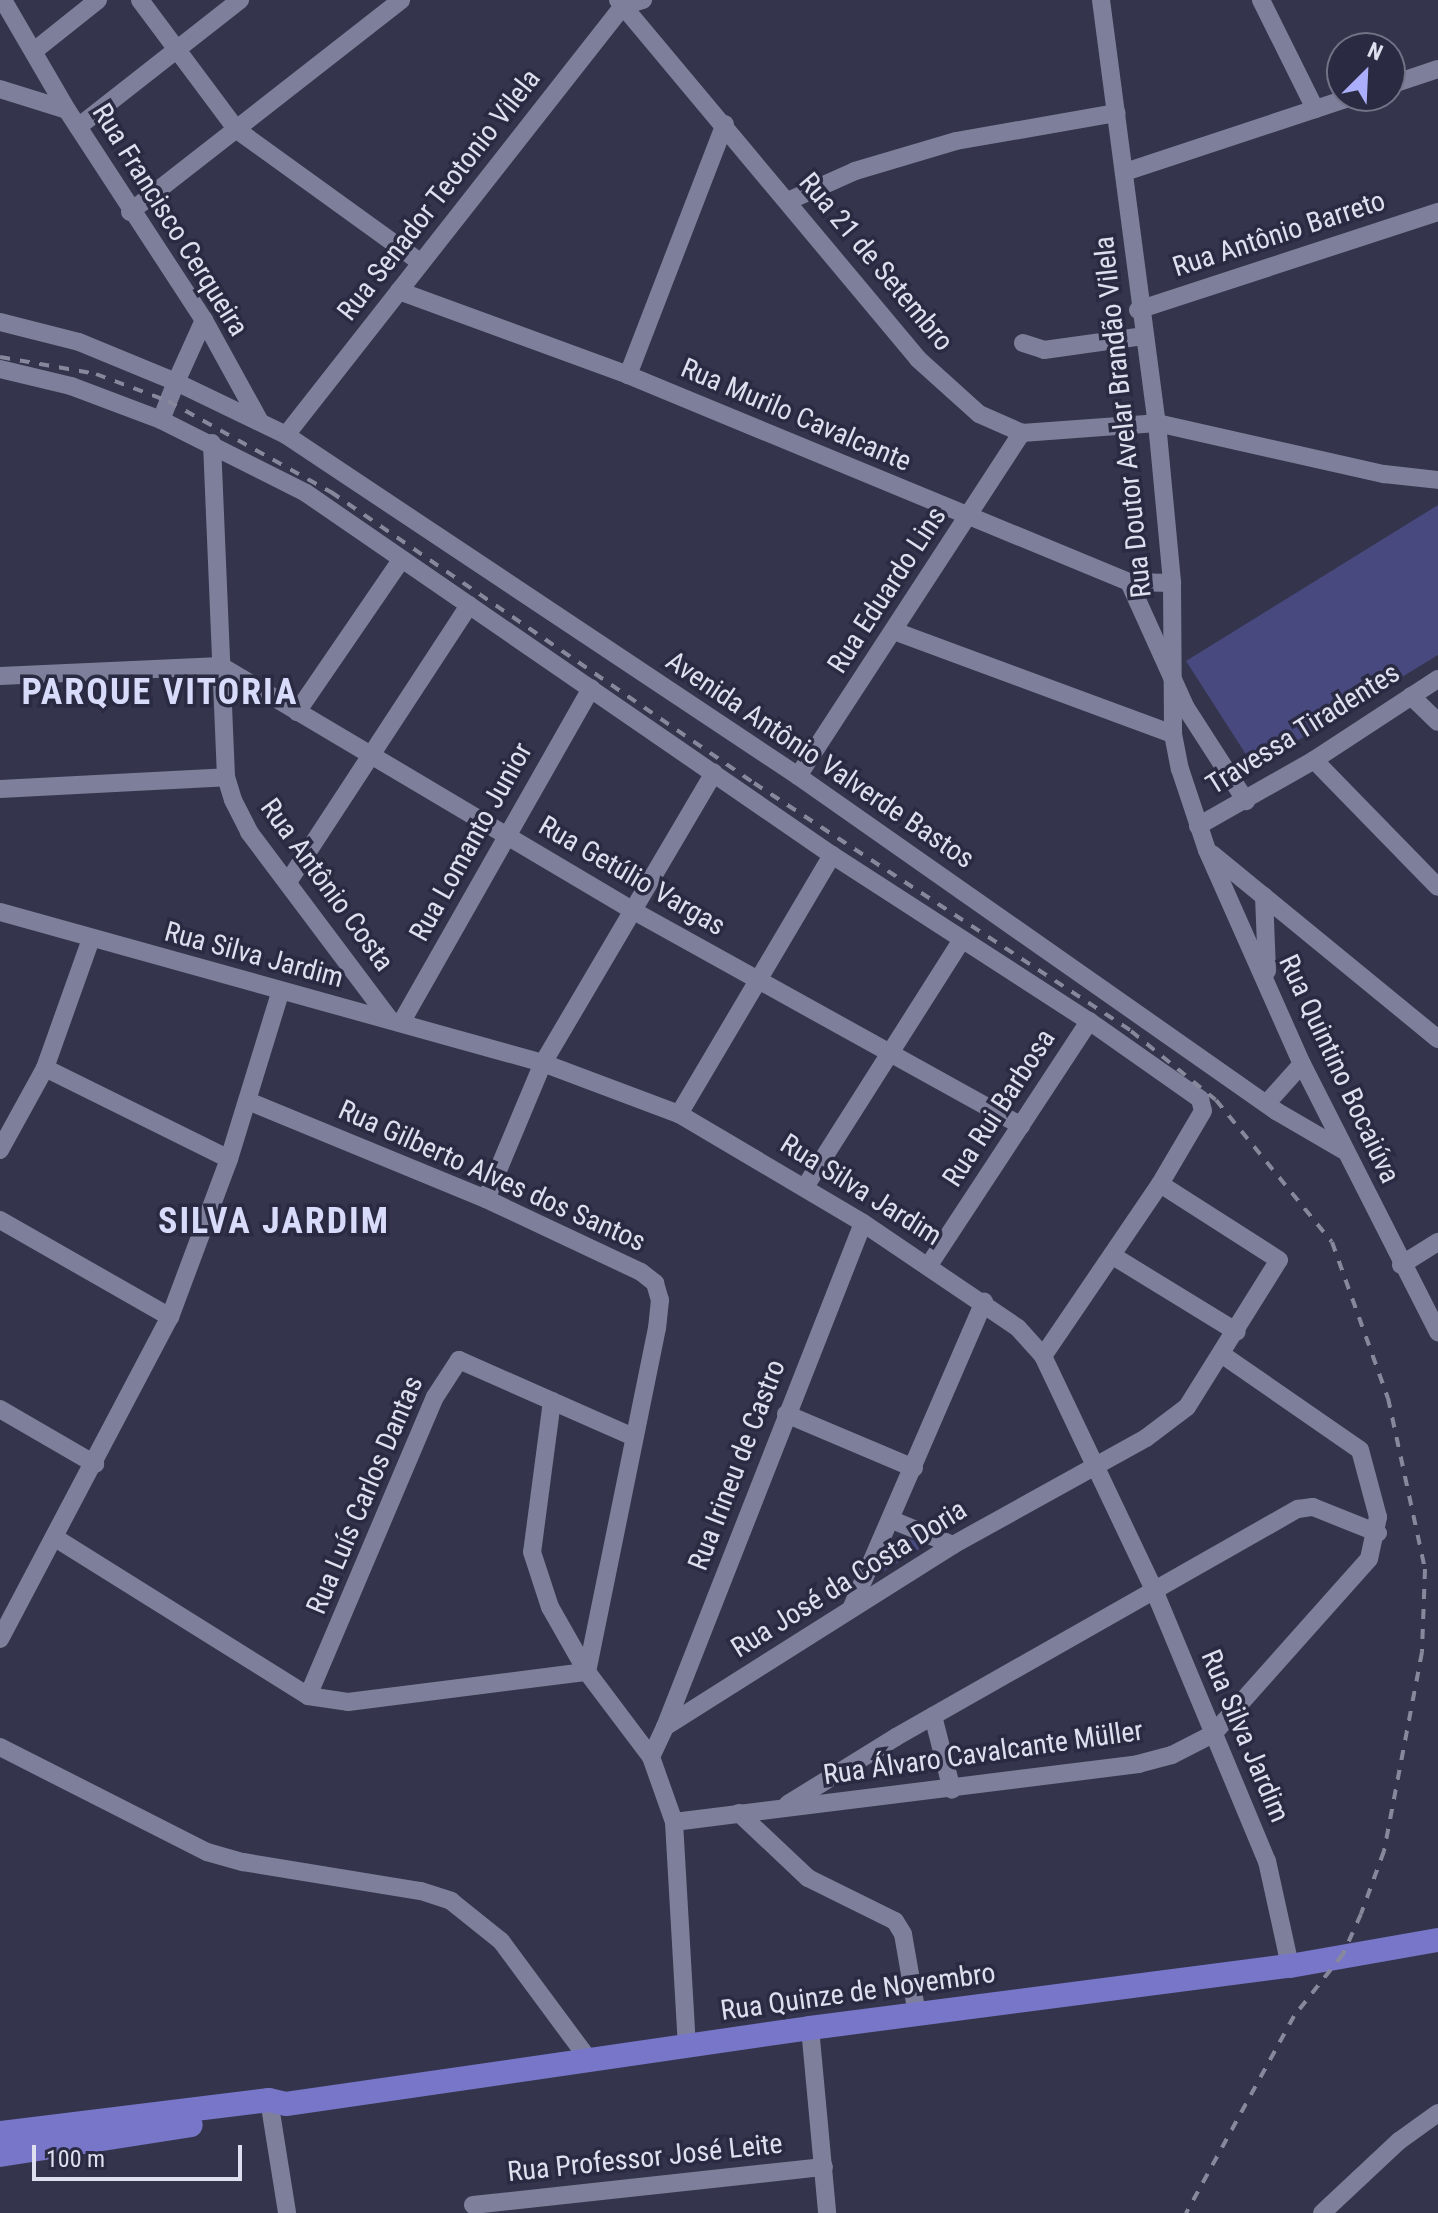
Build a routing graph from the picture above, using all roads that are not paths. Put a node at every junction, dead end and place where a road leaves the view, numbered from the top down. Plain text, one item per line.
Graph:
1 (3, 0) edge
2 (98, 0) edge
3 (140, 0) edge
4 (240, 0) edge
5 (401, 0) edge
6 (643, 0) edge
7 (1101, 0) edge
8 (621, 3) edge
9 (1263, 4) edge
10 (177, 49) junction
11 (34, 51) junction
12 (1438, 69) edge
13 (1406, 80) edge
14 (0, 89) edge
15 (1326, 105) edge
16 (1315, 109) junction
17 (67, 110) junction
18 (1117, 113) junction
19 (725, 124) junction
20 (78, 127) junction
21 (237, 130) junction
22 (1125, 172) junction
23 (788, 201) junction
24 (130, 212) junction
25 (1438, 212) edge
26 (420, 262) junction
27 (399, 291) junction
28 (1138, 310) junction
29 (204, 320) junction
30 (0, 322) edge
31 (1143, 336) junction
32 (1023, 343) dead end
33 (0, 369) edge
34 (628, 375) junction
35 (176, 382) junction
36 (161, 420) junction
37 (260, 422) junction
38 (1157, 423) junction
39 (1022, 433) junction
40 (286, 435) junction
41 (212, 443) junction
42 (1438, 480) edge
43 (969, 517) junction
44 (401, 560) junction
45 (1129, 582) junction
46 (1172, 583) junction
47 (469, 605) junction
48 (894, 631) junction
49 (221, 666) junction
50 (0, 676) edge
51 (1436, 679) edge
52 (1175, 685) junction
53 (591, 688) junction
54 (1411, 696) junction
55 (297, 712) junction
56 (1438, 722) edge
57 (1173, 734) junction
58 (371, 759) junction
59 (1314, 760) junction
60 (714, 773) junction
61 (798, 776) junction
62 (226, 777) junction
63 (0, 789) edge
64 (1246, 801) junction
65 (1198, 826) junction
66 (505, 837) junction
67 (1207, 850) junction
68 (832, 855) junction
69 (288, 882) junction
70 (1438, 887) edge
71 (1264, 896) junction
72 (632, 910) junction
73 (0, 912) edge
74 (91, 939) junction
75 (962, 940) junction
76 (1267, 978) junction
77 (761, 981) junction
78 (280, 993) junction
79 (395, 1021) junction
80 (1089, 1021) junction
81 (1438, 1039) edge
82 (893, 1054) junction
83 (543, 1063) junction
84 (1302, 1064) junction
85 (45, 1068) junction
86 (248, 1101) junction
87 (1267, 1103) junction
88 (679, 1114) junction
89 (1021, 1126) junction
90 (0, 1150) edge
91 (1343, 1150) junction
92 (229, 1159) junction
93 (1160, 1184) junction
94 (805, 1187) junction
95 (486, 1199) junction
96 (0, 1220) edge
97 (863, 1223) junction
98 (1438, 1242) edge
99 (1113, 1256) junction
100 (929, 1265) junction
101 (1401, 1265) junction
102 (984, 1301) junction
103 (170, 1317) junction
104 (1237, 1332) junction
105 (1438, 1332) edge
106 (1043, 1356) junction
107 (1224, 1356) junction
108 (552, 1401) junction
109 (0, 1409) edge
110 (786, 1414) junction
111 (631, 1436) junction
112 (95, 1464) junction
113 (1094, 1465) junction
114 (914, 1468) junction
115 (892, 1520) junction
116 (1378, 1533) junction
117 (57, 1539) junction
118 (953, 1545) junction
119 (1154, 1590) junction
120 (851, 1609) junction
121 (0, 1639) edge
122 (587, 1672) junction
123 (308, 1696) junction
124 (933, 1716) junction
125 (665, 1727) junction
126 (1213, 1734) junction
127 (0, 1747) edge
128 (651, 1757) junction
129 (952, 1790) junction
130 (782, 1808) junction
131 (739, 1813) junction
132 (674, 1822) junction
133 (1438, 1940) edge
134 (1290, 1966) junction
135 (917, 2014) junction
136 (810, 2028) junction
137 (687, 2045) junction
138 (589, 2060) junction
139 (275, 2105) junction
140 (1438, 2113) edge
141 (0, 2133) edge
142 (40, 2138) junction
143 (0, 2155) edge
144 (824, 2167) junction
145 (473, 2205) dead end
146 (287, 2213) edge
147 (827, 2213) edge
148 (1322, 2213) edge

1 - 11 street
2 - 11 street
3 - 10 street
4 - 10 street
5 - 21 street
6 - 8 street
7 - 18 street, Rua Doutor Avelar Brandão Vilela
8 - 19 street, Rua 21 de Setembro
8 - 26 street, Rua Senador Teotonio Vilela
9 - 16 street
10 - 20 street
10 - 21 street
11 - 17 street
12 - 13 street
14 - 17 street, Rua Francisco Cerqueira
15 - 16 street
16 - 22 street
17 - 20 street, Rua Francisco Cerqueira
18 - 22 street, Rua Doutor Avelar Brandão Vilela
18 - 23 street
19 - 23 street, Rua 21 de Setembro
19 - 34 street
20 - 24 street, Rua Francisco Cerqueira
21 - 24 street
21 - 26 street
22 - 28 street, Rua Doutor Avelar Brandão Vilela
23 - 39 street, Rua 21 de Setembro
24 - 29 street, Rua Francisco Cerqueira
25 - 28 street, Rua Antônio Barreto
26 - 27 street, Rua Senador Teotonio Vilela
27 - 34 street, Rua Murilo Cavalcante
27 - 40 street, Rua Senador Teotonio Vilela
28 - 31 street, Rua Doutor Avelar Brandão Vilela
29 - 35 street
29 - 37 street, Rua Francisco Cerqueira
30 - 35 street, Avenida Antônio Valverde Bastos
31 - 32 street
31 - 38 street, Rua Doutor Avelar Brandão Vilela
33 - 36 street
34 - 43 street, Rua Murilo Cavalcante
35 - 36 street
35 - 37 street, Avenida Antônio Valverde Bastos
36 - 41 street
37 - 40 street, Avenida Antônio Valverde Bastos
38 - 39 street, Rua 21 de Setembro
38 - 42 street, Rua 21 de Setembro
38 - 46 street, Rua Doutor Avelar Brandão Vilela
39 - 43 street, Rua Eduardo Lins
40 - 61 street, Avenida Antônio Valverde Bastos
41 - 44 street
41 - 49 street, Rua Antônio Costa
43 - 45 street, Rua Murilo Cavalcante
43 - 48 street, Rua Eduardo Lins
44 - 47 street
44 - 55 street
45 - 46 street, Rua Murilo Cavalcante
45 - 52 street
46 - 52 street, Rua Doutor Avelar Brandão Vilela
47 - 53 street
47 - 58 street
48 - 57 street
48 - 61 street, Rua Eduardo Lins
49 - 50 street
49 - 55 street, Rua Getúlio Vargas
49 - 62 street, Rua Antônio Costa
51 - 54 street, Travessa Tiradentes
52 - 57 street, Rua Doutor Avelar Brandão Vilela
52 - 64 street
53 - 60 street
53 - 66 street, Rua Lomanto Junior
54 - 56 street
54 - 59 street, Travessa Tiradentes
55 - 58 street, Rua Getúlio Vargas
57 - 65 street, Rua Doutor Avelar Brandão Vilela
58 - 66 street, Rua Getúlio Vargas
58 - 69 street
59 - 64 street, Travessa Tiradentes
59 - 70 street
60 - 68 street
60 - 72 street
61 - 87 street, Avenida Antônio Valverde Bastos
62 - 63 street
62 - 69 street, Rua Antônio Costa
64 - 65 street, Travessa Tiradentes
65 - 67 street, Rua Quintino Bocaiúva
66 - 72 street, Rua Getúlio Vargas
66 - 79 street, Rua Lomanto Junior
67 - 71 street
67 - 76 street, Rua Quintino Bocaiúva
68 - 75 street
68 - 77 street
69 - 79 street, Rua Antônio Costa
71 - 76 street
71 - 81 street
72 - 77 street, Rua Getúlio Vargas
72 - 83 street
73 - 74 street, Rua Silva Jardim
74 - 78 street, Rua Silva Jardim
74 - 85 street
75 - 80 street
75 - 82 street
76 - 84 street, Rua Quintino Bocaiúva
77 - 82 street, Rua Getúlio Vargas
77 - 88 street
78 - 79 street, Rua Silva Jardim
78 - 86 street
79 - 83 street, Rua Silva Jardim
80 - 89 street, Rua Rui Barbosa
80 - 93 street
82 - 89 street, Rua Getúlio Vargas
82 - 94 street
83 - 88 street, Rua Silva Jardim
83 - 95 street
84 - 87 street
84 - 91 street, Rua Quintino Bocaiúva
85 - 90 street
85 - 92 street
86 - 92 street
86 - 95 street, Rua Gilberto Alves dos Santos
87 - 91 street, Avenida Antônio Valverde Bastos
88 - 94 street, Rua Silva Jardim
89 - 100 street, Rua Rui Barbosa
91 - 101 street, Rua Quintino Bocaiúva
92 - 103 street
93 - 99 street
93 - 104 street, Rua José da Costa Doria
94 - 97 street, Rua Silva Jardim
95 - 111 street, Rua Gilberto Alves dos Santos
96 - 103 street
97 - 100 street, Rua Silva Jardim
97 - 110 street, Rua Irineu de Castro
98 - 101 street
99 - 104 street
99 - 106 street
100 - 102 street, Rua Silva Jardim
101 - 105 street, Rua Quintino Bocaiúva
102 - 106 street, Rua Silva Jardim
102 - 114 street
103 - 112 street
104 - 107 street, Rua José da Costa Doria
106 - 113 street, Rua Silva Jardim
107 - 113 street, Rua José da Costa Doria
107 - 116 street
108 - 111 street, Rua Luís Carlos Dantas
108 - 122 street
108 - 123 street, Rua Luís Carlos Dantas
109 - 112 street
110 - 114 street
110 - 125 street, Rua Irineu de Castro
111 - 122 street, Rua Gilberto Alves dos Santos
112 - 117 street
113 - 118 street, Rua José da Costa Doria
113 - 119 street, Rua Silva Jardim
114 - 115 street
115 - 118 street
115 - 120 street
116 - 119 street
116 - 126 street, Rua Álvaro Cavalcante Müller
117 - 121 street
117 - 123 street
118 - 120 street, Rua José da Costa Doria
119 - 124 street
119 - 126 street, Rua Silva Jardim
120 - 125 street, Rua José da Costa Doria
122 - 123 street
122 - 128 street
124 - 129 street
124 - 130 street
125 - 128 street
126 - 129 street, Rua Álvaro Cavalcante Müller
126 - 134 street, Rua Silva Jardim
127 - 138 street
128 - 132 street
129 - 130 street, Rua Álvaro Cavalcante Müller
130 - 131 street, Rua Álvaro Cavalcante Müller
131 - 132 street, Rua Álvaro Cavalcante Müller
131 - 135 street
132 - 137 street
133 - 134 main road, Rua Quinze de Novembro
134 - 135 main road, Rua Quinze de Novembro
135 - 136 main road, Rua Quinze de Novembro
136 - 137 main road, Rua Quinze de Novembro
136 - 144 street
137 - 138 main road, Rua Quinze de Novembro
138 - 139 main road, Rua Quinze de Novembro
139 - 142 main road, Rua Quinze de Novembro
139 - 146 street
140 - 148 street
141 - 142 main road, Rua Quinze de Novembro
142 - 143 main road, Rua Quinze de Novembro
144 - 145 street, Rua Professor José Leite
144 - 147 street

